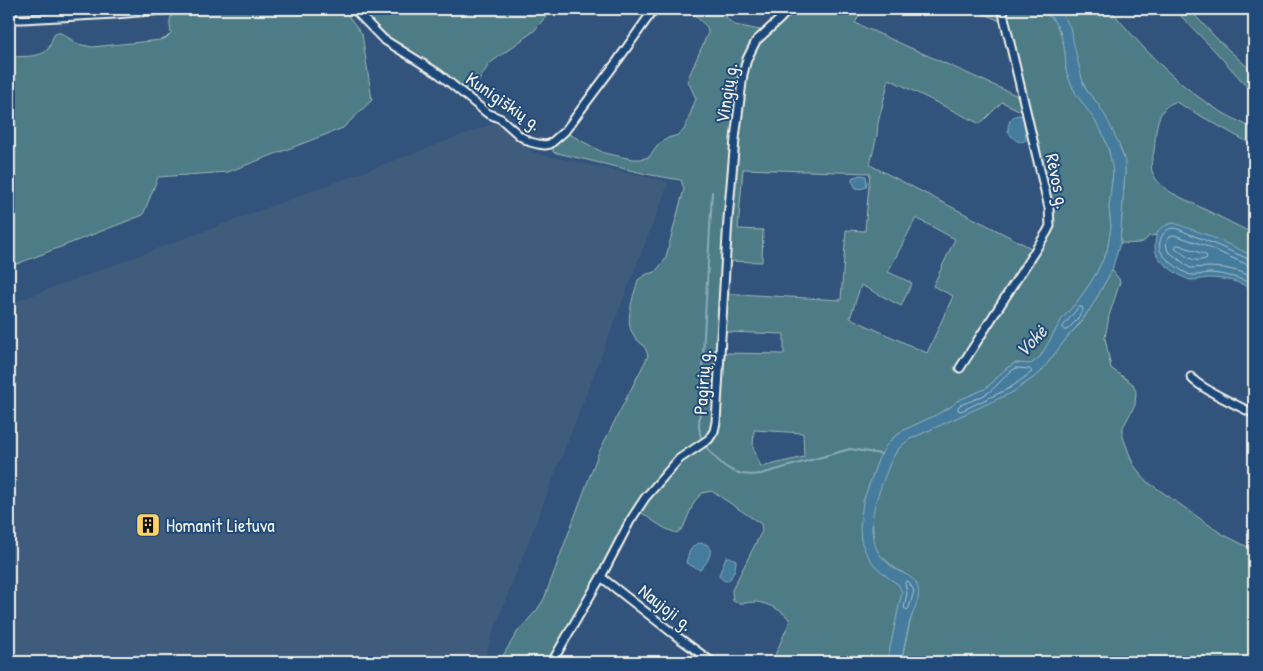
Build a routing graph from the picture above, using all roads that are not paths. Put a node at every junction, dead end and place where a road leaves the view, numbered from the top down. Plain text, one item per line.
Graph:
1 (174, 9) edge
2 (354, 9) edge
3 (654, 9) edge
4 (789, 9) edge
5 (1002, 9) edge
6 (9, 19) edge
7 (735, 139) joint
8 (960, 368) dead end
9 (1191, 377) dead end
10 (1254, 414) edge
11 (601, 577) junction
12 (552, 662) edge
13 (712, 662) edge

1 - 6 street
2 - 3 street, Kunigiškių g.
4 - 7 street, Vingių g.
5 - 8 street, Rėvos g.
7 - 11 street, Pagirių g.
9 - 10 street
11 - 12 street, Pagirių g.
11 - 13 street, Naujoji g.

